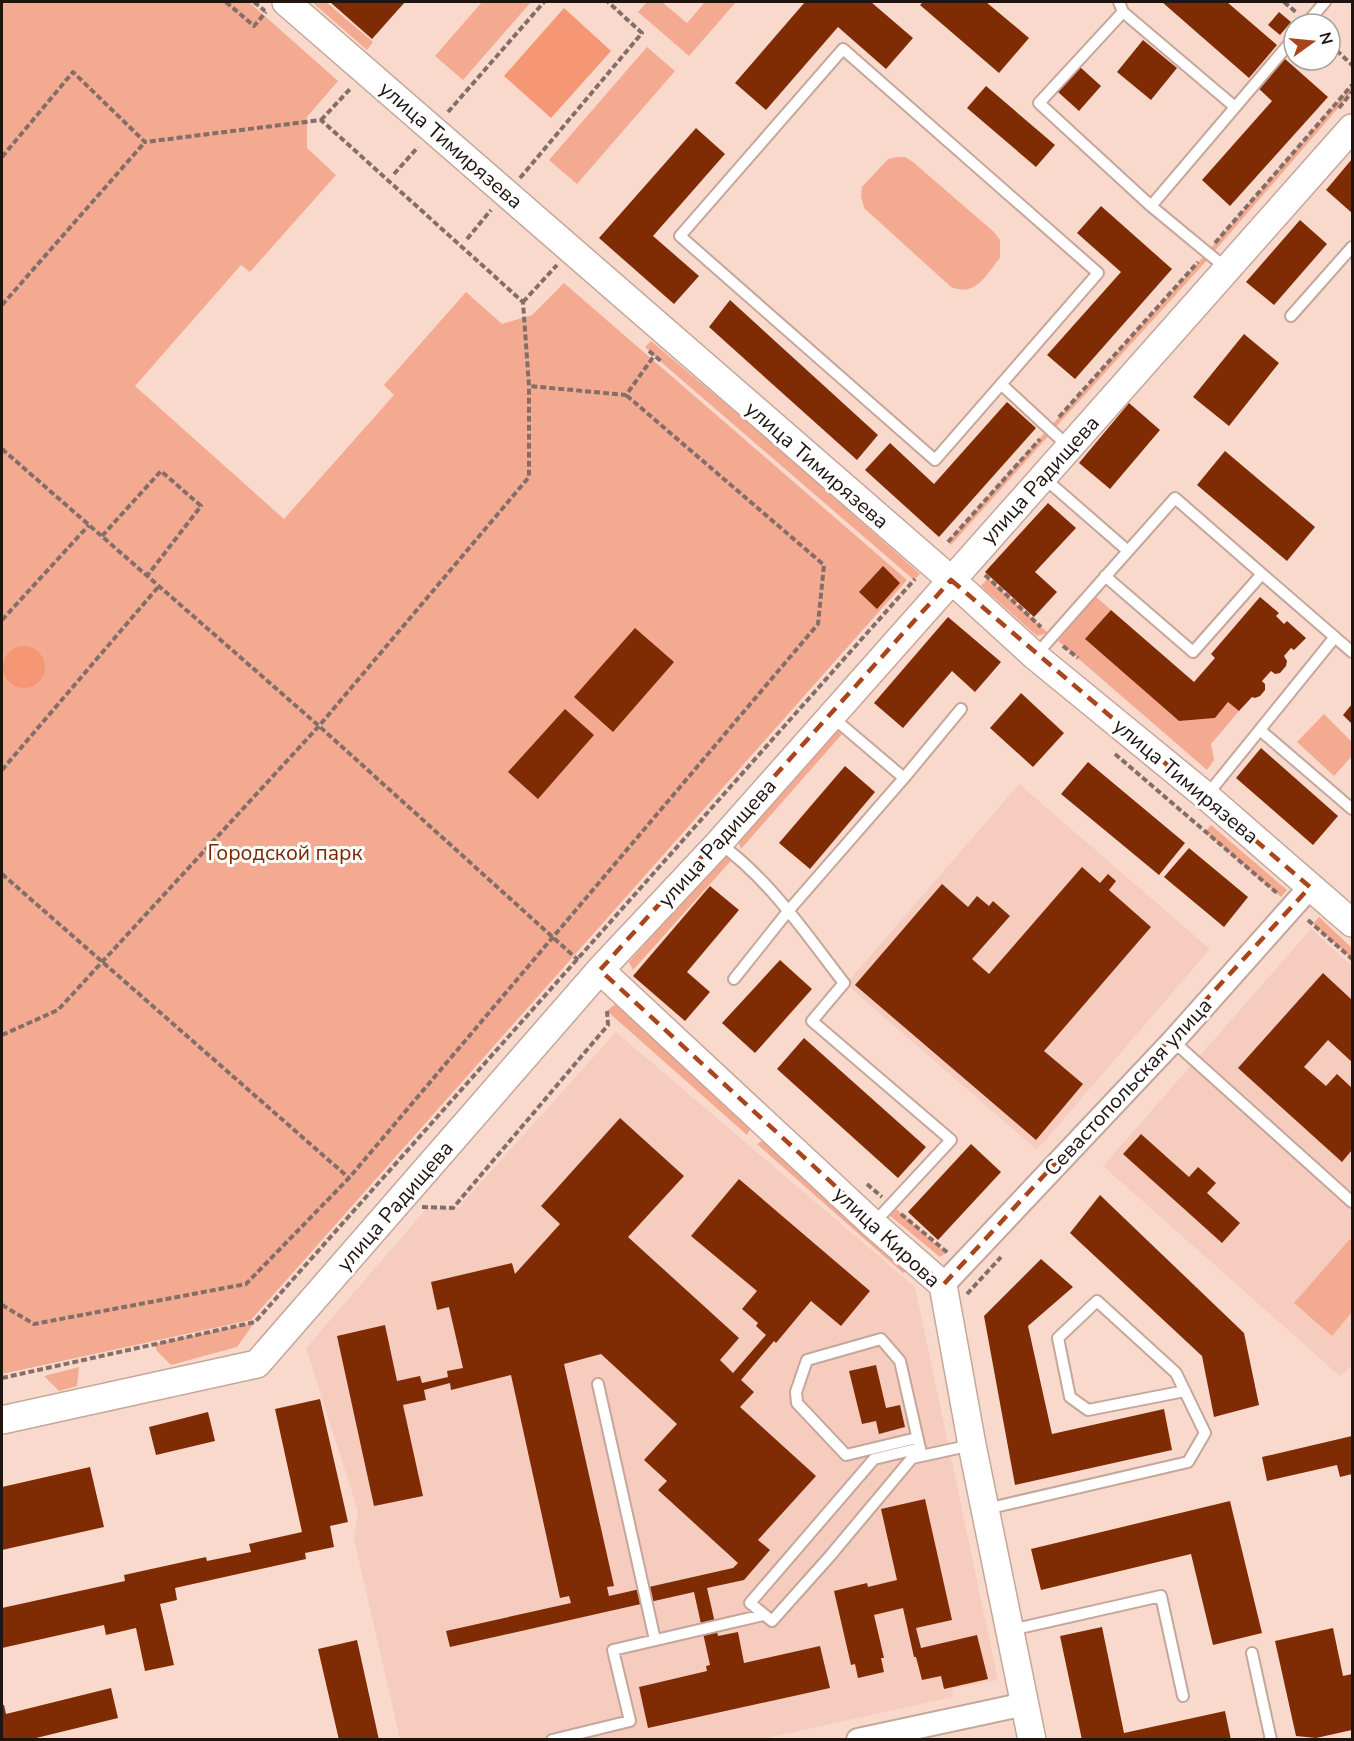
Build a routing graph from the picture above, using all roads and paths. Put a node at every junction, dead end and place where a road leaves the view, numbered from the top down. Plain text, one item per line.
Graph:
1 (226, 2) edge
2 (544, 2) edge
3 (608, 2) edge
4 (276, 7) edge
5 (1121, 7) edge
6 (1282, 52) edge
7 (357, 82) dead end
8 (1353, 86) edge
9 (1235, 107) junction
10 (443, 117) dead end
11 (321, 120) junction
12 (1353, 128) edge
13 (422, 141) dead end
14 (145, 142) junction
15 (2, 157) edge
16 (394, 174) dead end
17 (517, 181) dead end
18 (1151, 206) junction
19 (494, 207) dead end
20 (467, 239) dead end
21 (1353, 247) edge
22 (1217, 260) junction
23 (559, 263) dead end
24 (523, 302) junction
25 (2, 305) edge
26 (1291, 316) dead end
27 (654, 356) dead end
28 (1001, 384) junction
29 (529, 386) junction
30 (626, 394) junction
31 (1048, 429) junction
32 (1069, 447) junction
33 (2, 449) edge
34 (1043, 476) junction
35 (89, 525) junction
36 (102, 536) junction
37 (948, 542) dead end
38 (1128, 551) junction
39 (1262, 574) junction
40 (147, 576) junction
41 (1105, 576) junction
42 (914, 580) dead end
43 (951, 580) junction
44 (159, 586) junction
45 (2, 620) edge
46 (1335, 637) junction
47 (1353, 652) edge
48 (1035, 656) junction
49 (961, 709) dead end
50 (831, 716) junction
51 (319, 726) junction
52 (1260, 730) junction
53 (1108, 748) dead end
54 (2, 770) edge
55 (904, 778) junction
56 (1206, 796) junction
57 (1353, 809) edge
58 (719, 843) junction
59 (2, 874) edge
60 (1301, 897) junction
61 (789, 910) junction
62 (1353, 923) edge
63 (553, 936) junction
64 (1353, 959) edge
65 (101, 962) junction
66 (585, 964) junction
67 (734, 979) dead end
68 (2, 1035) edge
69 (1173, 1041) junction
70 (349, 1178) junction
71 (1353, 1202) edge
72 (873, 1224) junction
73 (943, 1285) junction
74 (2, 1305) edge
75 (2, 1378) edge
76 (598, 1384) dead end
77 (1185, 1391) junction
78 (2, 1420) edge
79 (972, 1445) junction
80 (920, 1448) junction
81 (986, 1509) junction
82 (763, 1615) junction
83 (1010, 1630) junction
84 (655, 1640) junction
85 (1252, 1653) dead end
86 (1183, 1696) dead end
87 (1025, 1704) junction
88 (552, 1740) edge
89 (858, 1740) edge
90 (1032, 1740) edge
91 (1270, 1740) edge

1 - 4 path
2 - 10 path
3 - 17 path
4 - 43 street, улица Тимирязева
5 - 9 lane
5 - 18 lane
6 - 9 lane
7 - 11 path
8 - 22 path
9 - 18 lane
11 - 14 path
11 - 24 path
12 - 22 street, улица Радищева
13 - 16 path
14 - 15 path
14 - 25 path
18 - 22 lane
19 - 20 path
21 - 26 lane
22 - 31 path
22 - 32 street, улица Радищева
23 - 24 path
24 - 29 path
27 - 30 path
28 - 28 lane
28 - 31 lane
29 - 30 path
29 - 51 path
30 - 63 path
31 - 32 lane
31 - 37 path
32 - 34 street, улица Радищева
33 - 35 path
34 - 38 lane
34 - 43 street, улица Радищева
35 - 36 path
35 - 45 path
36 - 40 path
36 - 40 path
38 - 39 lane
38 - 41 lane
39 - 41 lane
39 - 46 lane
40 - 44 path
41 - 48 lane
42 - 66 path
43 - 48 street, улица Тимирязева
43 - 50 street, улица Радищева
44 - 51 path
44 - 54 path
46 - 47 lane
46 - 52 lane
48 - 56 street, улица Тимирязева
49 - 55 lane
50 - 55 lane
50 - 58 street, улица Радищева
51 - 63 path
51 - 65 path
52 - 56 lane
52 - 57 lane
53 - 60 path
55 - 61 lane
56 - 60 street, улица Тимирязева
58 - 61 lane
58 - 66 street, улица Радищева
59 - 65 path
60 - 62 street, улица Тимирязева
60 - 64 path
60 - 69 street, Севастопольская улица
61 - 67 lane
61 - 72 lane
63 - 66 path
63 - 70 path
65 - 68 path
65 - 70 path
66 - 72 street, улица Кирова
66 - 75 path
66 - 78 street, улица Радищева
69 - 71 lane
69 - 73 street, Севастопольская улица
70 - 74 path
72 - 73 street, улица Кирова
73 - 79 street, улица Кирова
76 - 84 lane
77 - 77 lane
77 - 81 lane
79 - 80 lane
79 - 81 street, улица Кирова
80 - 80 lane
80 - 82 lane
80 - 82 lane
81 - 83 street, улица Кирова
82 - 84 lane
83 - 86 lane
83 - 87 street, улица Кирова
84 - 88 lane
85 - 91 lane
87 - 89 street
87 - 90 street, улица Кирова

